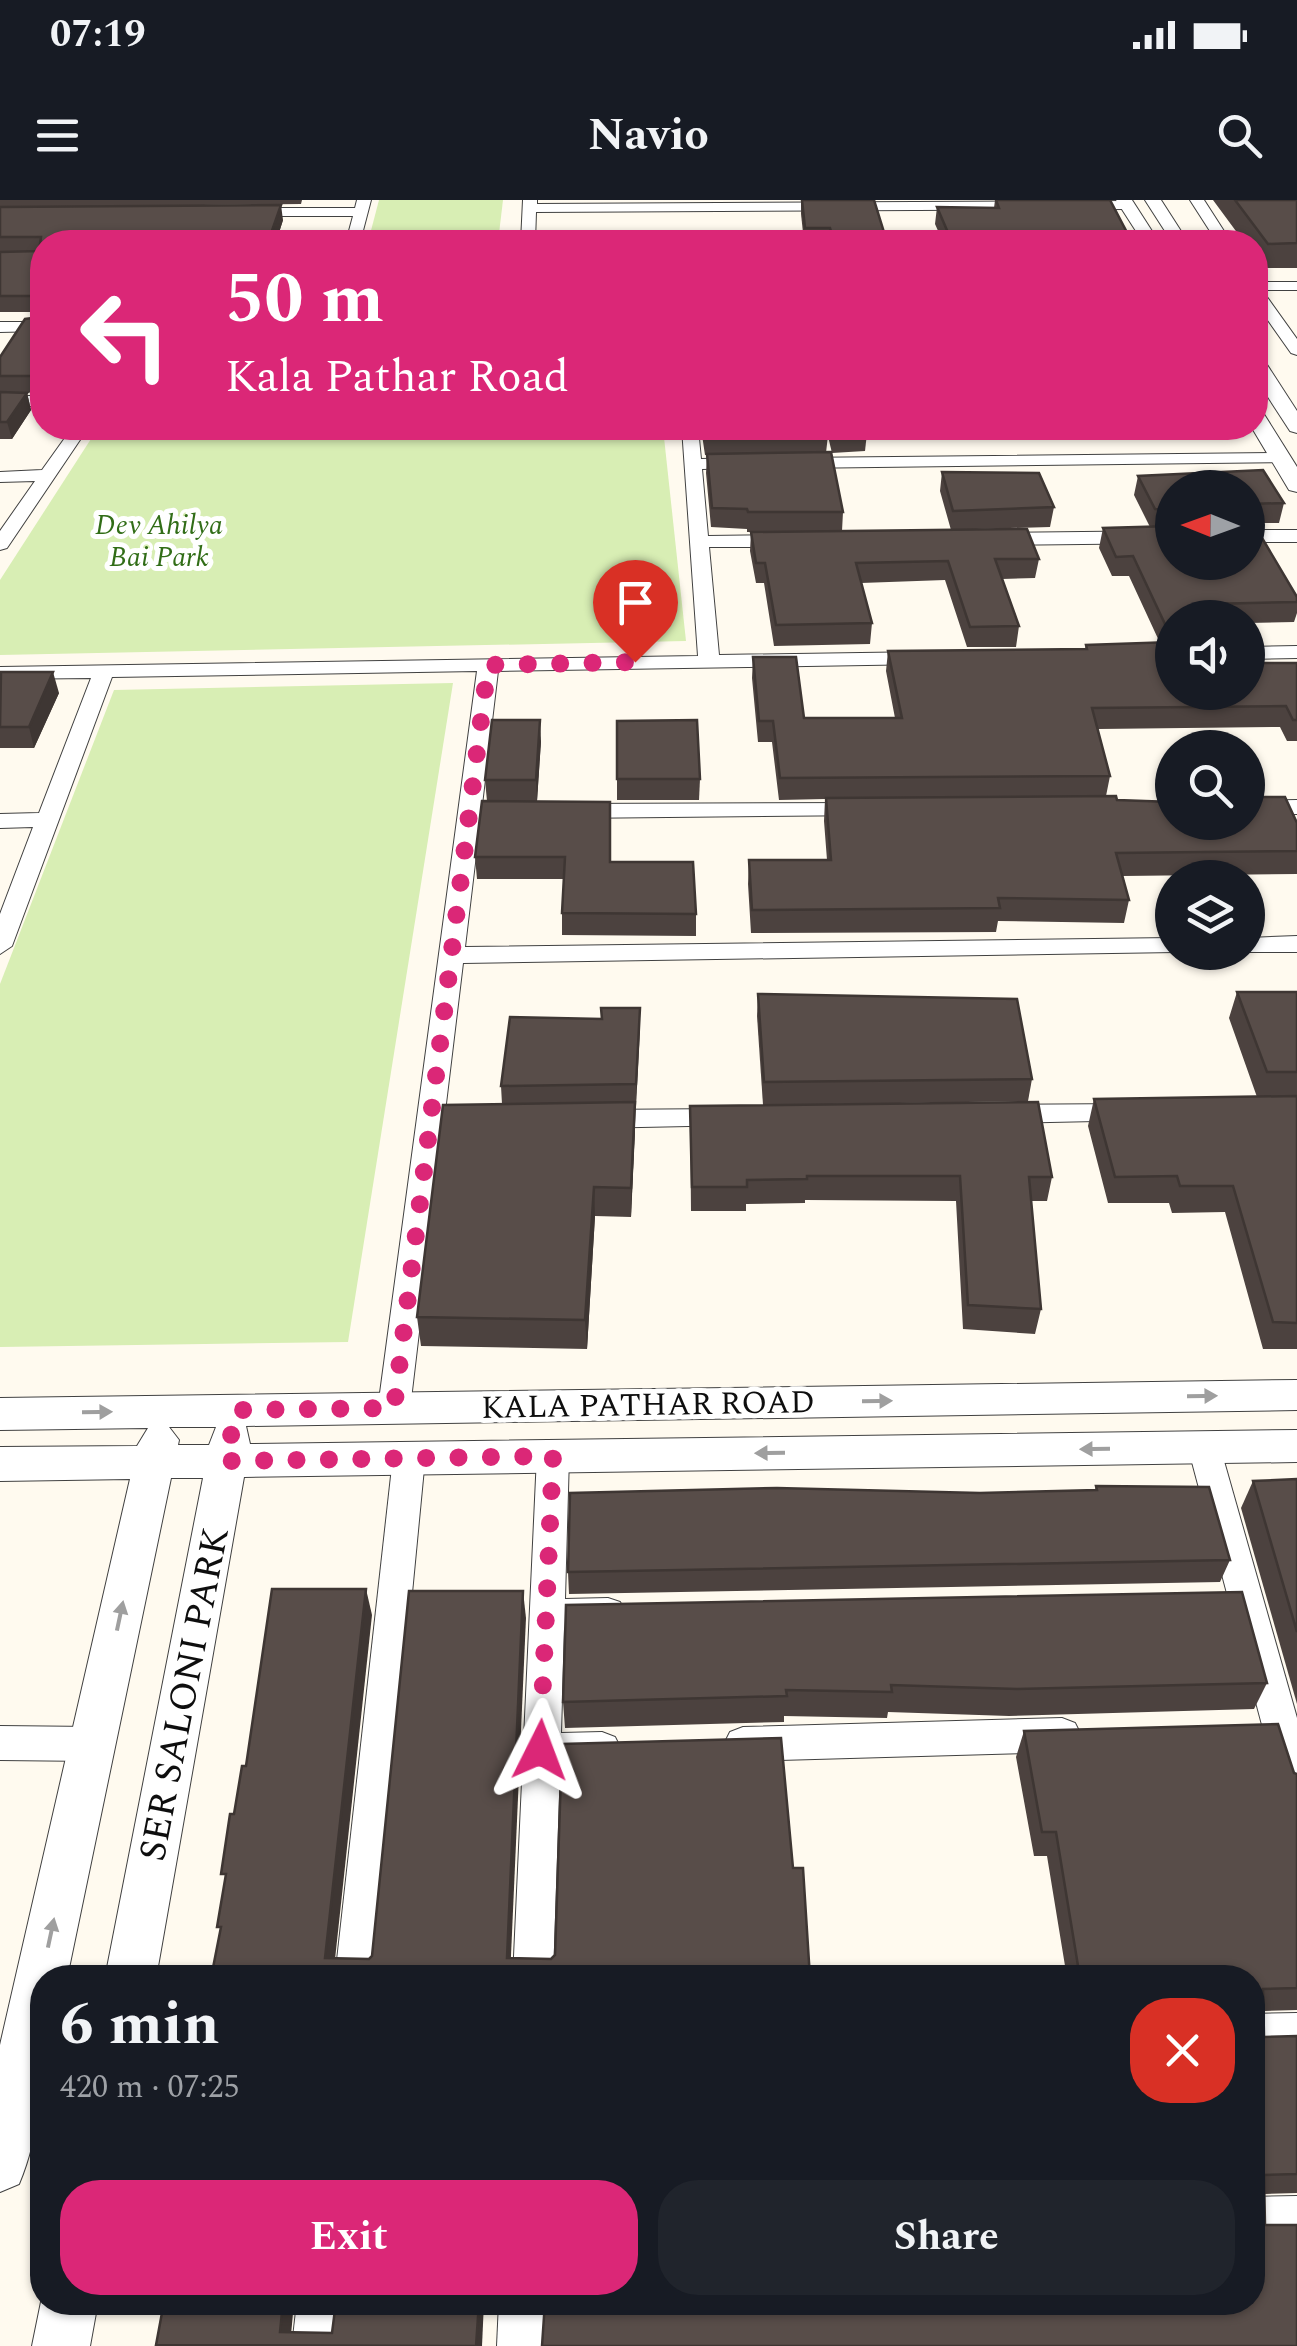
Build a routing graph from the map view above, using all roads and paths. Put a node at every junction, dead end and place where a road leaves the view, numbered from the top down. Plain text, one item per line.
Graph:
1 (1153, 200) edge
2 (1197, 200) edge
3 (1125, 203) edge
4 (530, 204) edge
5 (362, 206) edge
6 (217, 213) edge
7 (529, 230) edge
8 (1143, 230) edge
9 (1172, 230) edge
10 (1216, 230) edge
11 (1297, 286) edge
12 (1268, 295) edge
13 (1268, 304) edge
14 (30, 326) edge
15 (0, 327) edge
16 (1297, 350) edge
17 (1268, 381) edge
18 (0, 401) edge
19 (30, 401) edge
20 (1297, 427) edge
21 (1268, 437) edge
22 (72, 440) edge
23 (691, 440) edge
24 (1280, 458) junction
25 (756, 463) edge
26 (776, 463) edge
27 (692, 464) junction
28 (47, 475) junction
29 (0, 477) edge
30 (1297, 485) edge
31 (1265, 536) edge
32 (1297, 536) edge
33 (1155, 537) edge
34 (978, 539) edge
35 (803, 541) edge
36 (699, 542) junction
37 (0, 544) edge
38 (1297, 652) edge
39 (1265, 653) edge
40 (958, 657) edge
41 (709, 661) junction
42 (488, 665) junction
43 (104, 671) junction
44 (0, 673) edge
45 (1265, 808) edge
46 (1297, 808) edge
47 (897, 810) edge
48 (545, 811) edge
49 (48, 820) junction
50 (0, 821) edge
51 (1297, 944) edge
52 (1265, 945) edge
53 (0, 946) edge
54 (1155, 946) edge
55 (451, 955) junction
56 (1157, 1112) edge
57 (978, 1114) edge
58 (758, 1117) edge
59 (519, 1120) edge
60 (558, 1120) edge
61 (430, 1121) junction
62 (1297, 1395) edge
63 (394, 1408) junction
64 (236, 1410) junction
65 (165, 1411) junction
66 (0, 1414) edge
67 (1297, 1446) edge
68 (1204, 1447) junction
69 (553, 1456) junction
70 (410, 1458) junction
71 (226, 1461) junction
72 (154, 1462) junction
73 (0, 1464) edge
74 (1207, 1602) edge
75 (1246, 1602) junction
76 (643, 1612) edge
77 (546, 1614) junction
78 (1281, 1729) junction
79 (1242, 1730) edge
80 (1105, 1734) edge
81 (0, 1743) edge
82 (92, 1744) junction
83 (715, 1745) edge
84 (637, 1748) edge
85 (540, 1750) junction
86 (1297, 1785) edge
87 (44, 1965) edge
88 (132, 1965) edge
89 (355, 1965) edge
90 (533, 1965) edge
91 (30, 2028) edge
92 (1297, 2034) edge
93 (1265, 2035) edge
94 (0, 2165) edge
95 (1265, 2218) edge
96 (1297, 2218) edge
97 (66, 2315) edge
98 (319, 2315) edge
99 (521, 2315) edge
100 (60, 2346) edge
101 (316, 2346) edge
102 (520, 2346) edge

1 - 9 street
2 - 10 street
3 - 4 street
3 - 8 street
4 - 7 street
5 - 6 street
11 - 12 street
13 - 16 street
14 - 15 street
17 - 20 street
18 - 19 street
21 - 24 street
22 - 28 street
23 - 27 street
24 - 26 street
24 - 30 street
25 - 27 street
27 - 36 street
28 - 29 street
28 - 37 street
31 - 32 street
33 - 34 street
35 - 36 street
36 - 41 street
38 - 39 street
40 - 41 street
41 - 42 street
42 - 43 street
42 - 55 street
43 - 44 street
43 - 49 street
45 - 46 street
47 - 48 street
49 - 50 street
49 - 53 street
51 - 52 street
54 - 55 street
55 - 61 street
56 - 57 street
58 - 60 street
59 - 61 street
61 - 63 street
63 -> 62 street, KALA PATHAR ROAD
63 - 64 street, KALA PATHAR ROAD
64 - 65 street, KALA PATHAR ROAD
64 - 71 street, SER SALONI PARK
66 -> 65 street, KALA PATHAR ROAD
65 - 72 street
67 - 68 street, KALA PATHAR ROAD
68 -> 69 street, KALA PATHAR ROAD
68 - 75 street
69 - 70 street, KALA PATHAR ROAD
69 - 77 street
70 - 71 street, KALA PATHAR ROAD
70 - 89 street
71 - 72 street, KALA PATHAR ROAD
71 - 88 street, SER SALONI PARK
72 - 73 street, KALA PATHAR ROAD
82 -> 72 street
74 - 75 street
75 - 78 street
76 - 77 street
77 - 85 street
78 - 79 street
78 - 86 street
80 - 83 street
81 - 82 street
87 -> 82 street
84 - 85 street
85 - 90 street
94 -> 91 street
92 - 93 street
95 - 96 street
97 - 100 street
98 - 101 street
99 - 102 street

